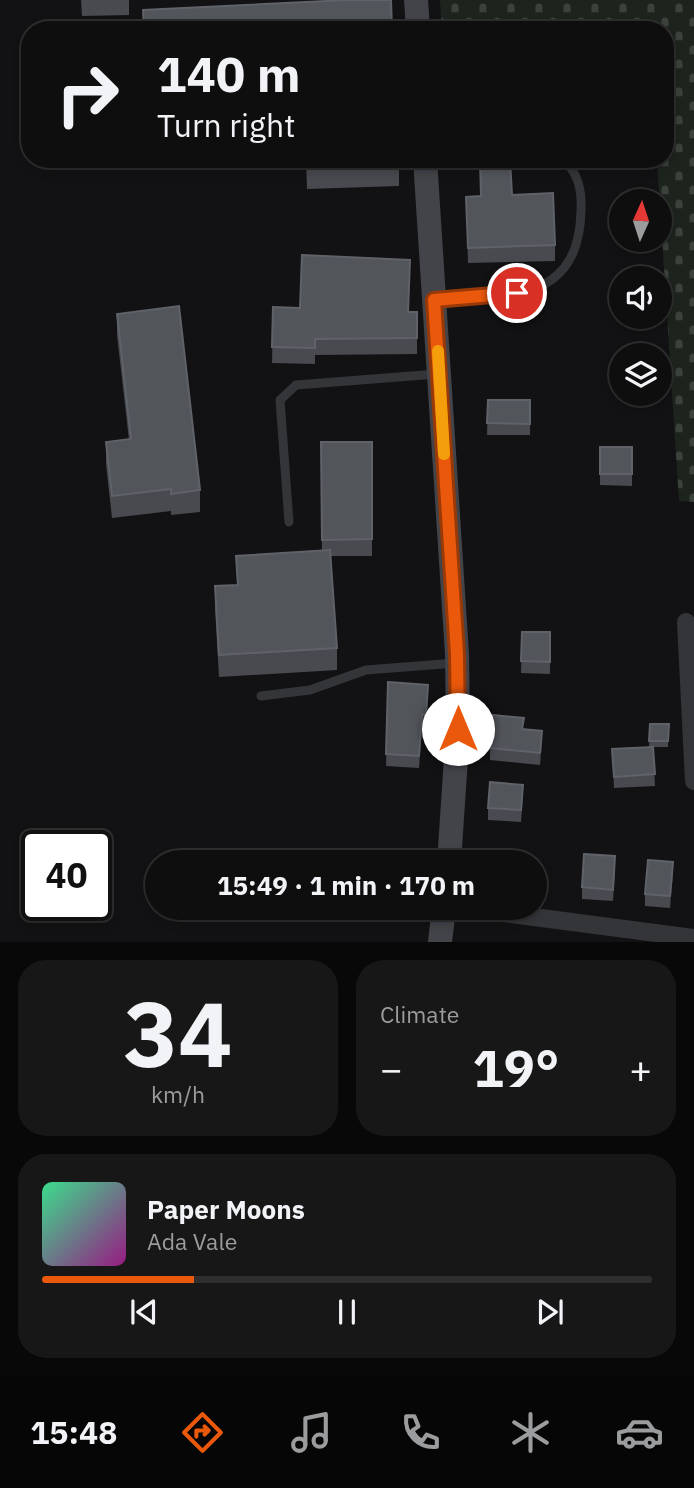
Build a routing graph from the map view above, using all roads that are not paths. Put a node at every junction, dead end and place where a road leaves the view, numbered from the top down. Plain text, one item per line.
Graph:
1 (416, 0) edge
2 (417, 21) edge
3 (426, 168) edge
4 (569, 168) edge
5 (434, 300) junction
6 (439, 374) junction
7 (289, 523) dead end
8 (686, 622) dead end
9 (457, 663) junction
10 (261, 696) dead end
11 (694, 781) edge
12 (450, 850) edge
13 (547, 919) edge
14 (443, 920) edge
15 (694, 938) edge
16 (440, 942) edge

1 - 2 street
3 - 5 street
4 - 5 lane
5 - 6 street
6 - 7 lane
6 - 9 street
8 - 11 street
9 - 10 lane
9 - 12 street
13 - 15 street
14 - 16 street

